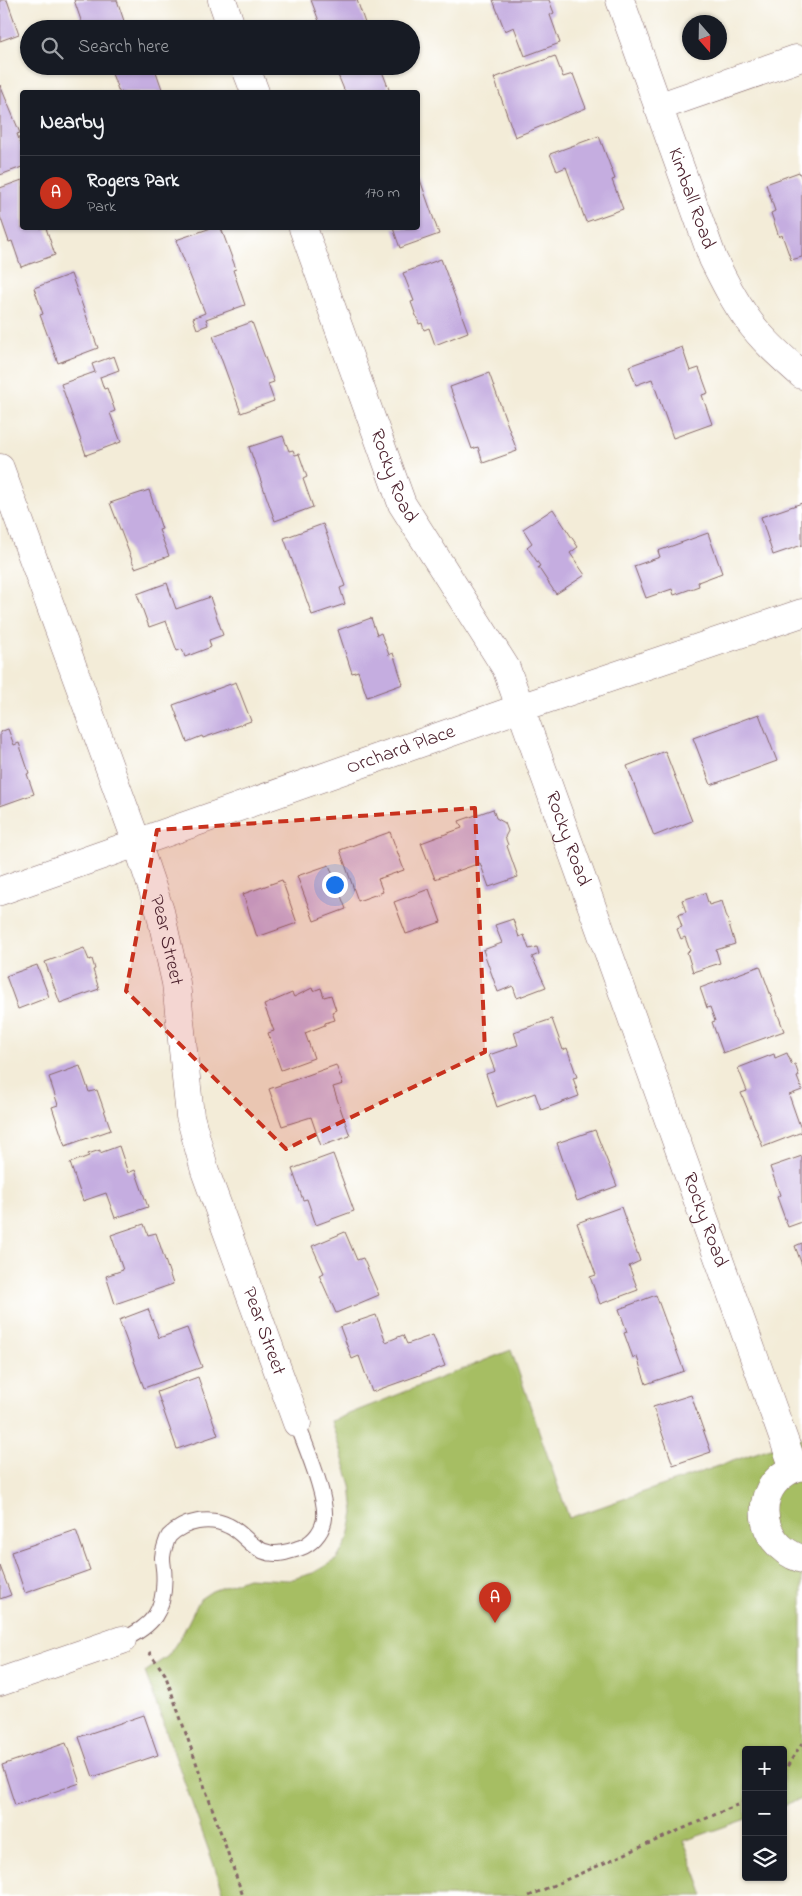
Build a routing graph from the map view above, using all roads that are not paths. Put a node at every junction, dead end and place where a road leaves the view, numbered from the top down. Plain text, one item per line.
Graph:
1 (222, 0) edge
2 (620, 0) edge
3 (229, 20) edge
4 (796, 59) dead end
5 (248, 75) edge
6 (254, 90) edge
7 (658, 107) junction
8 (304, 230) edge
9 (802, 375) edge
10 (0, 468) edge
11 (802, 613) edge
12 (520, 708) junction
13 (137, 843) junction
14 (0, 891) edge
15 (297, 1423) joint
16 (798, 1467) edge
17 (802, 1559) edge
18 (122, 1640) joint
19 (0, 1682) edge

1 - 3 street
2 - 7 street, Kimball Road
4 - 7 street
5 - 6 street
7 - 9 street, Kimball Road
8 - 12 street, Rocky Road
10 - 13 street, Pear Street
11 - 12 street, Orchard Place
12 - 13 street, Orchard Place
12 - 16 street, Rocky Road
13 - 14 street, Orchard Place
13 - 15 street, Pear Street
15 - 18 lane
16 - 17 street, Rocky Road
18 - 19 street

